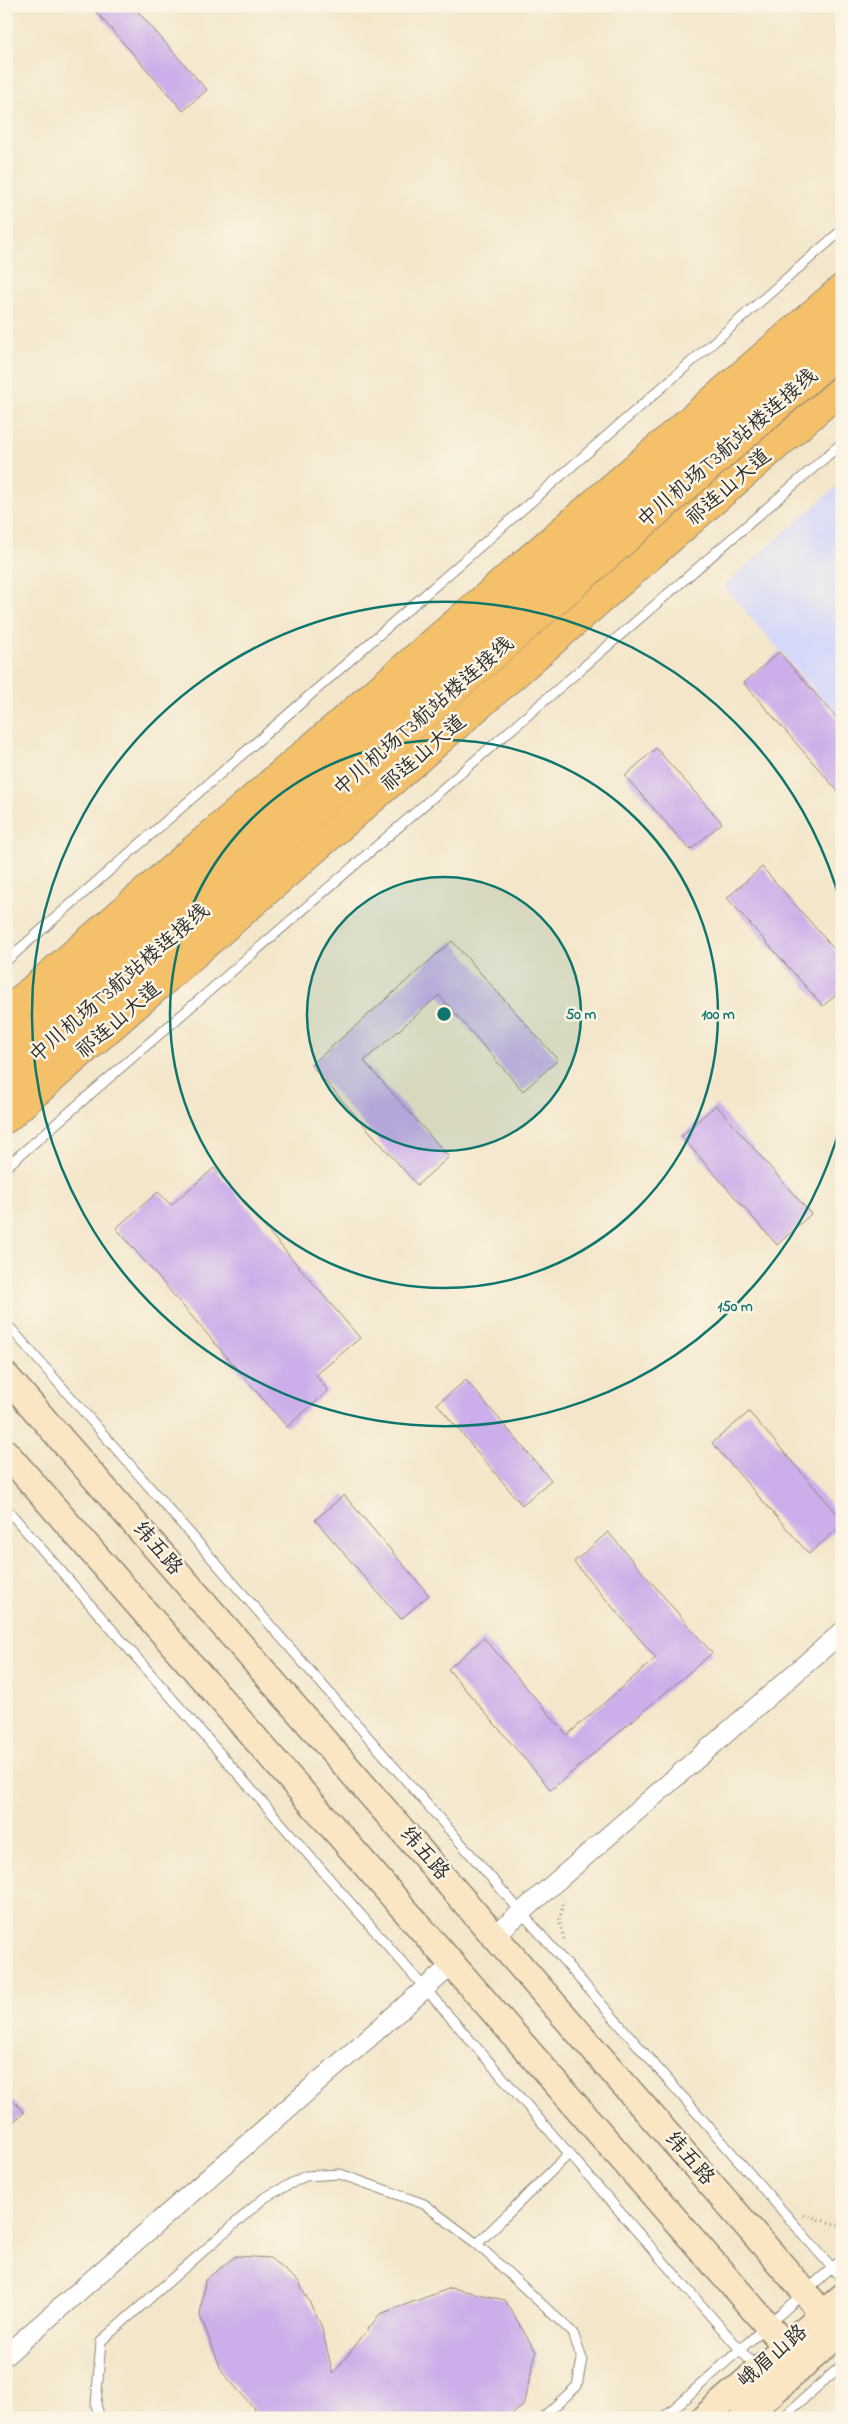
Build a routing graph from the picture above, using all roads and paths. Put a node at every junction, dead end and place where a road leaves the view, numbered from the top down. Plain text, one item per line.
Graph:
1 (842, 230) edge
2 (842, 288) edge
3 (842, 315) edge
4 (842, 350) edge
5 (842, 389) edge
6 (842, 443) edge
7 (6, 961) edge
8 (6, 1012) edge
9 (6, 1048) edge
10 (6, 1083) edge
11 (6, 1119) edge
12 (6, 1167) edge
13 (6, 1323) edge
14 (6, 1376) edge
15 (6, 1453) edge
16 (6, 1508) edge
17 (842, 1632) edge
18 (565, 1897) dead end
19 (521, 1912) junction
20 (495, 1935) junction
21 (567, 1948) dead end
22 (453, 1964) junction
23 (426, 1988) junction
24 (570, 2153) junction
25 (800, 2210) dead end
26 (842, 2226) edge
27 (477, 2244) junction
28 (842, 2259) edge
29 (830, 2268) junction
30 (842, 2280) edge
31 (804, 2291) junction
32 (842, 2297) edge
33 (822, 2314) junction
34 (766, 2325) junction
35 (840, 2333) edge
36 (786, 2345) junction
37 (741, 2350) junction
38 (6, 2355) edge
39 (842, 2365) edge
40 (803, 2366) junction
41 (758, 2370) junction
42 (100, 2418) edge
43 (542, 2418) edge
44 (663, 2418) edge
45 (704, 2418) edge
46 (744, 2418) edge
47 (782, 2418) edge

1 - 7 lane
2 - 8 main road
3 - 9 main road, 中川机场T3航站楼连接线
4 - 10 main road, 中川机场T3航站楼连接线
5 - 11 main road, 祁连山大道
6 - 12 lane
13 - 19 lane
14 - 20 street, 纬五路
15 - 22 street
16 - 23 lane
17 - 19 street
18 - 21 path
19 - 20 street
19 - 29 lane
20 - 31 street, 纬五路
22 - 23 street
22 - 34 street
23 - 24 lane
23 - 38 street
24 - 27 lane
24 - 37 lane
25 - 26 path
27 - 42 lane
27 - 43 lane
28 - 29 lane
29 - 30 lane
29 - 31 lane
31 - 33 street, 纬五路
31 - 34 lane
32 - 33 street, 峨眉山路
33 - 35 street, 纬五路
33 - 36 street, 峨眉山路
34 - 36 street
34 - 37 lane
35 - 40 street, 峨眉山路
36 - 40 street
36 - 41 street, 峨眉山路
37 - 41 lane
37 - 44 lane
39 - 47 lane
40 - 46 street, 峨眉山路
41 - 45 street, 峨眉山路

